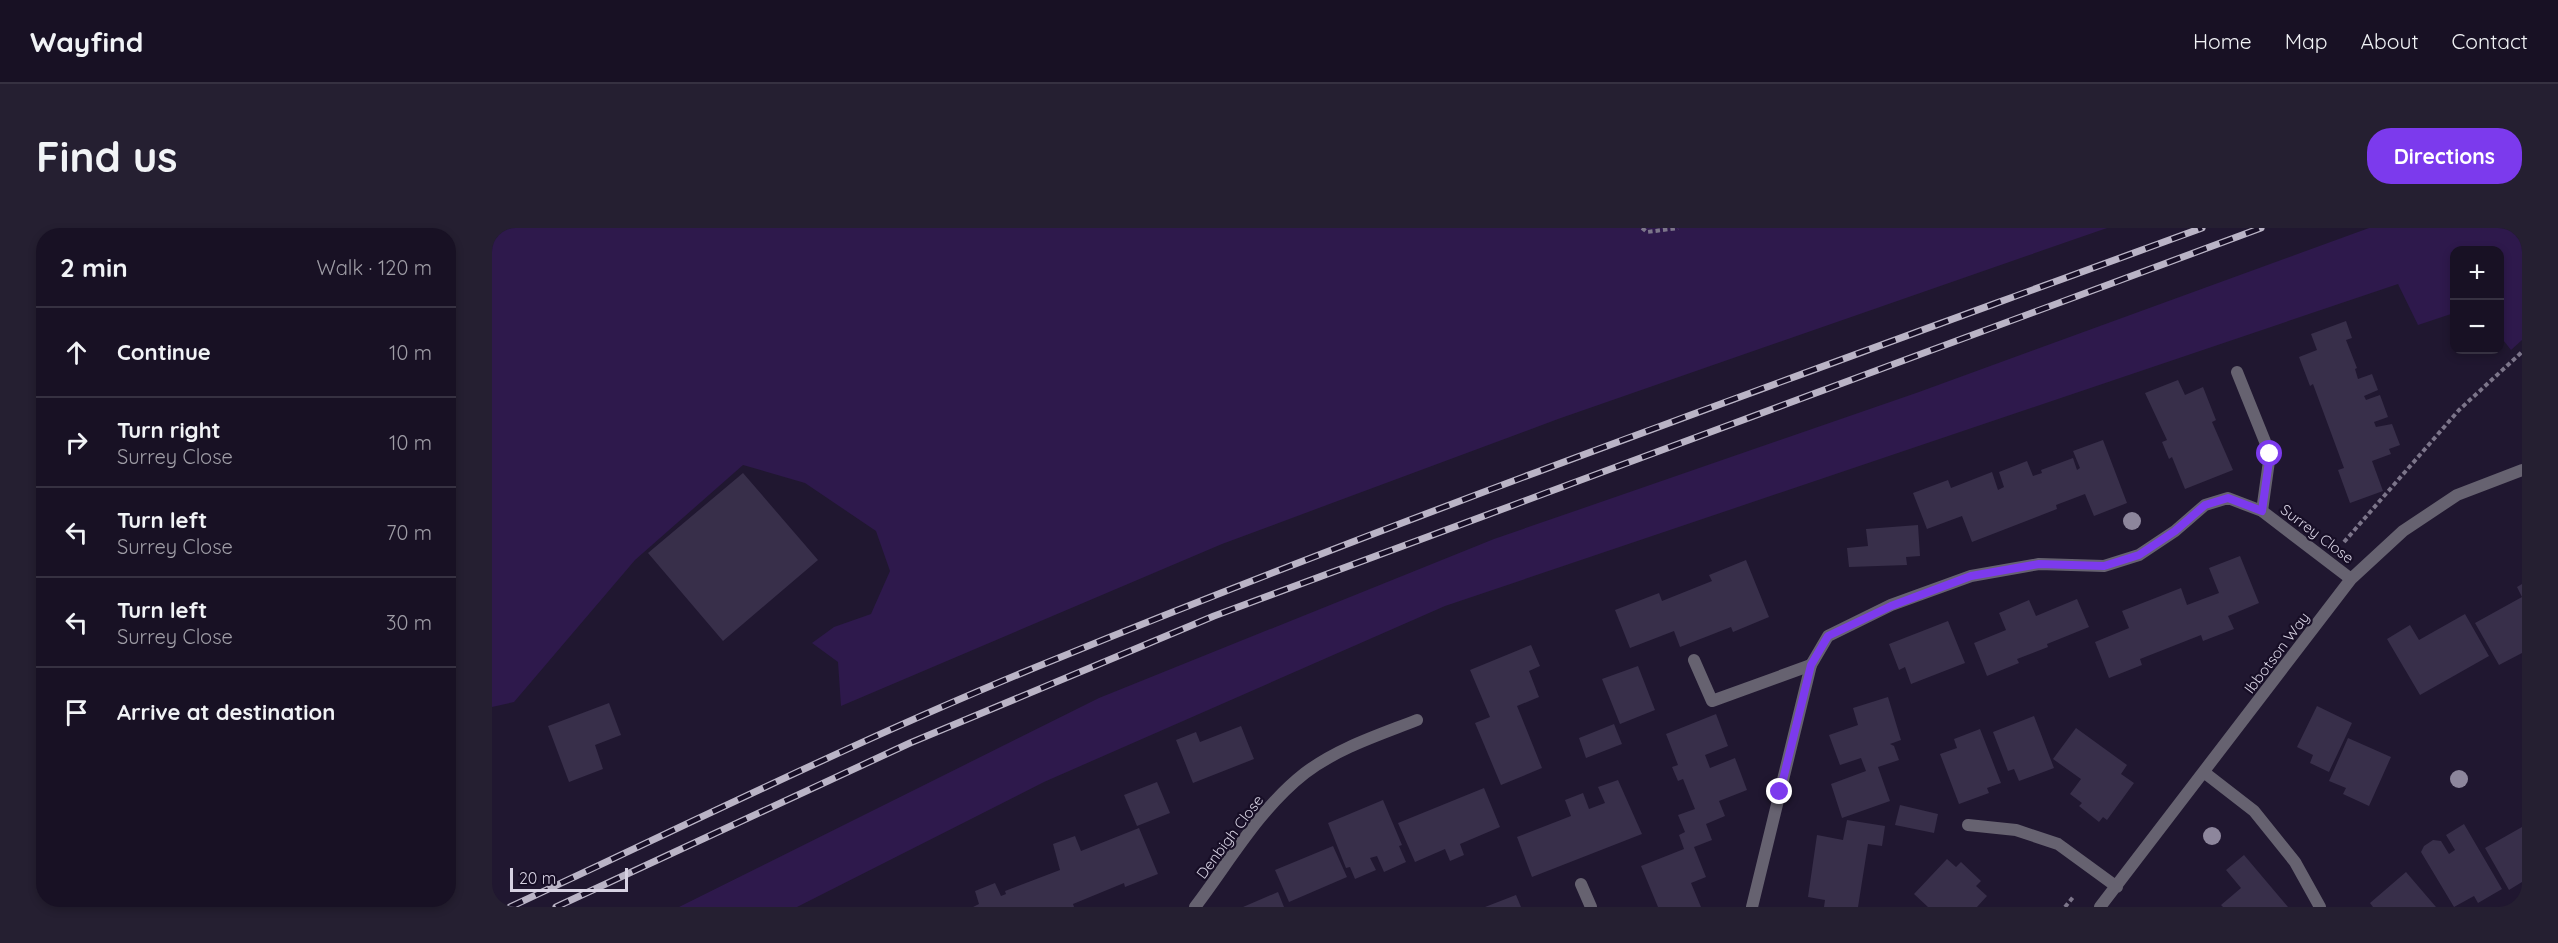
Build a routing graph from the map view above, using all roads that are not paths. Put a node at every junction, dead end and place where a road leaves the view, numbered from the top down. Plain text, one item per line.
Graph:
1 (2237, 372) dead end
2 (2522, 470) edge
3 (2262, 511) junction
4 (2351, 579) junction
5 (1694, 660) dead end
6 (1811, 665) junction
7 (1417, 720) dead end
8 (2205, 773) junction
9 (1968, 825) dead end
10 (1581, 884) dead end
11 (2117, 887) junction
12 (1195, 907) edge
13 (1591, 907) edge
14 (1752, 907) edge
15 (2100, 907) edge
16 (2320, 907) edge

1 - 3 street
2 - 4 street, Ibbotson Way
3 - 4 street, Surrey Close
3 - 6 street, Surrey Close
4 - 8 street, Ibbotson Way
5 - 6 street
6 - 14 street, Surrey Close
7 - 12 street, Denbigh Close
8 - 11 street, Ibbotson Way
8 - 16 street
9 - 11 street
10 - 13 street
11 - 15 street, Ibbotson Way

